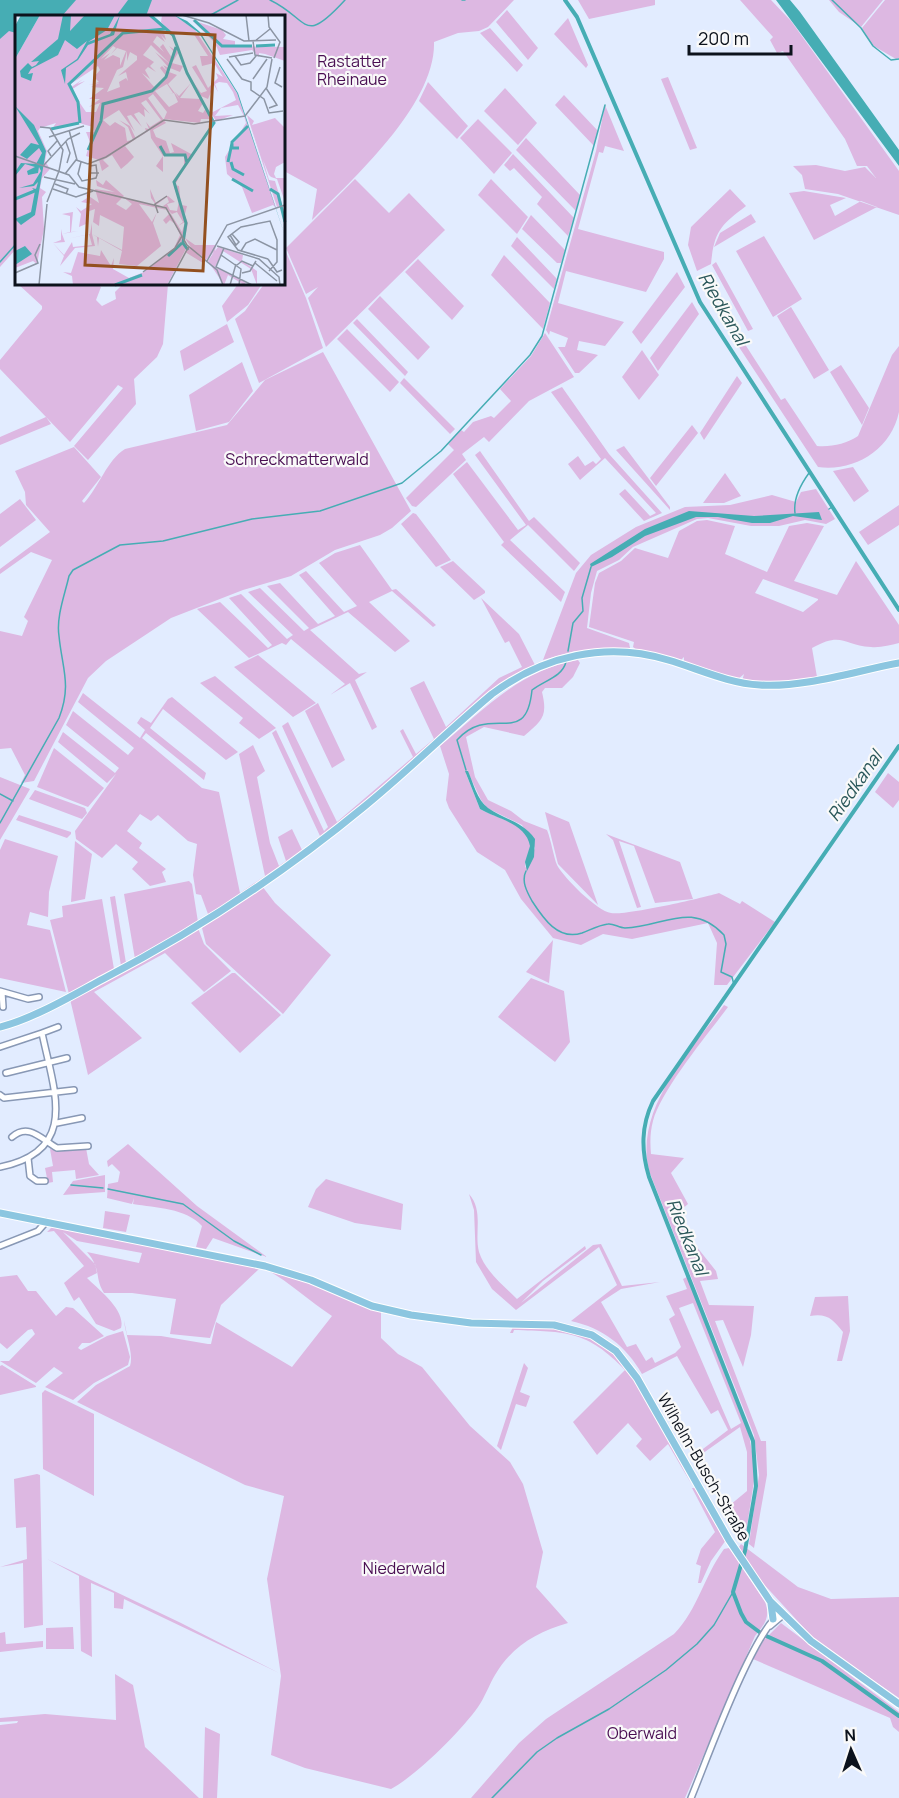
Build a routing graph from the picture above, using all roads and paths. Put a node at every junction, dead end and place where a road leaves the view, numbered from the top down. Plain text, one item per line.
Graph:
1 (899, 663) edge
2 (1, 992) edge
3 (39, 997) dead end
4 (3, 1007) dead end
5 (0, 1027) edge
6 (58, 1027) dead end
7 (42, 1033) junction
8 (0, 1047) edge
9 (67, 1058) dead end
10 (49, 1065) junction
11 (6, 1073) dead end
12 (74, 1090) dead end
13 (55, 1094) junction
14 (1, 1098) edge
15 (82, 1118) dead end
16 (57, 1123) junction
17 (12, 1137) dead end
18 (47, 1142) junction
19 (88, 1146) dead end
20 (28, 1158) junction
21 (0, 1167) edge
22 (45, 1181) dead end
23 (0, 1213) edge
24 (46, 1222) junction
25 (0, 1246) edge
26 (770, 1601) junction
27 (782, 1614) junction
28 (773, 1619) junction
29 (766, 1629) junction
30 (899, 1704) edge
31 (691, 1798) edge

1 - 5 main road
2 - 3 street
2 - 4 street
6 - 7 street
7 - 8 street
7 - 10 street
9 - 10 street
10 - 11 street
10 - 13 street
12 - 13 street
13 - 14 street
13 - 16 street
15 - 16 street
16 - 18 street
17 - 18 street
18 - 19 street
18 - 20 street
20 - 21 street
20 - 22 street
23 - 24 main road, Wilhelm-Busch-Straße
24 - 25 street
24 - 26 main road, Wilhelm-Busch-Straße
26 - 27 main road, Wilhelm-Busch-Straße
26 - 28 main road
27 - 28 street
27 - 29 street
27 - 30 main road, Wilhelm-Busch-Straße
28 - 29 street
29 - 31 street

